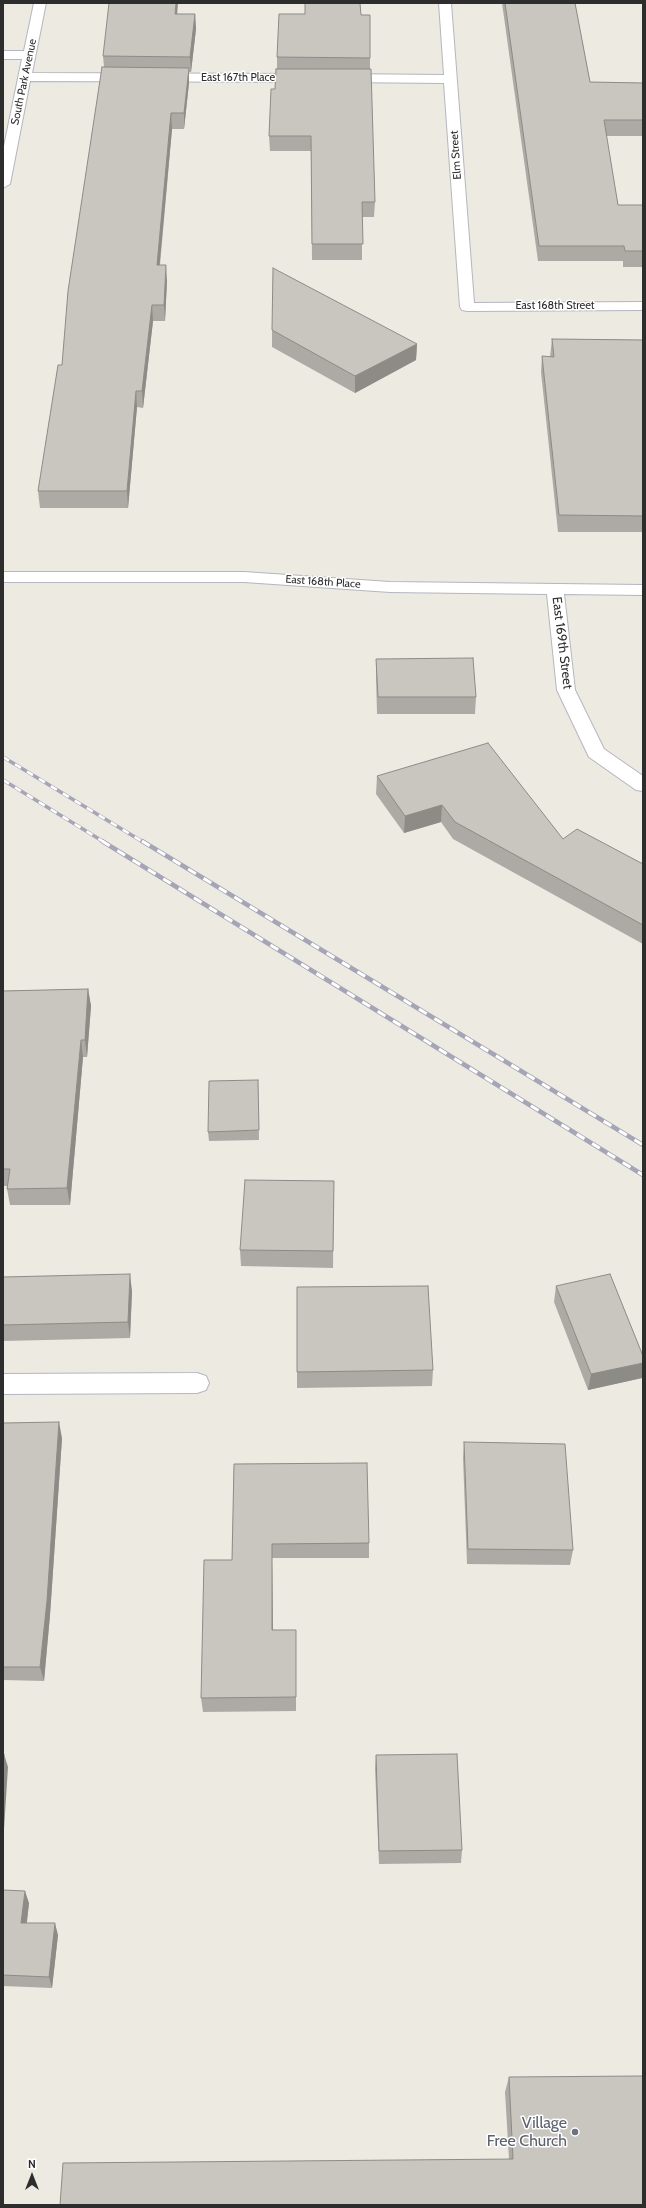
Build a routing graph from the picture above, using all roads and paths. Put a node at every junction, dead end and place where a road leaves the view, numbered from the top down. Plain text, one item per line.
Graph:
1 (40, 3) edge
2 (446, 3) edge
3 (3, 55) edge
4 (30, 55) junction
5 (25, 77) junction
6 (451, 79) junction
7 (3, 184) edge
8 (643, 306) edge
9 (467, 307) joint
10 (3, 577) edge
11 (555, 590) junction
12 (643, 590) edge
13 (643, 786) edge
14 (197, 1383) dead end
15 (3, 1384) edge

1 - 4 street, South Park Avenue
2 - 6 street, Elm Street
3 - 4 street
4 - 5 street, South Park Avenue
5 - 6 street, East 167th Place
5 - 7 street, South Park Avenue
6 - 9 street, Elm Street
8 - 9 street, East 168th Street
10 - 11 street, East 168th Place
11 - 12 street, East 168th Place
11 - 13 street, East 169th Street
14 - 15 street

